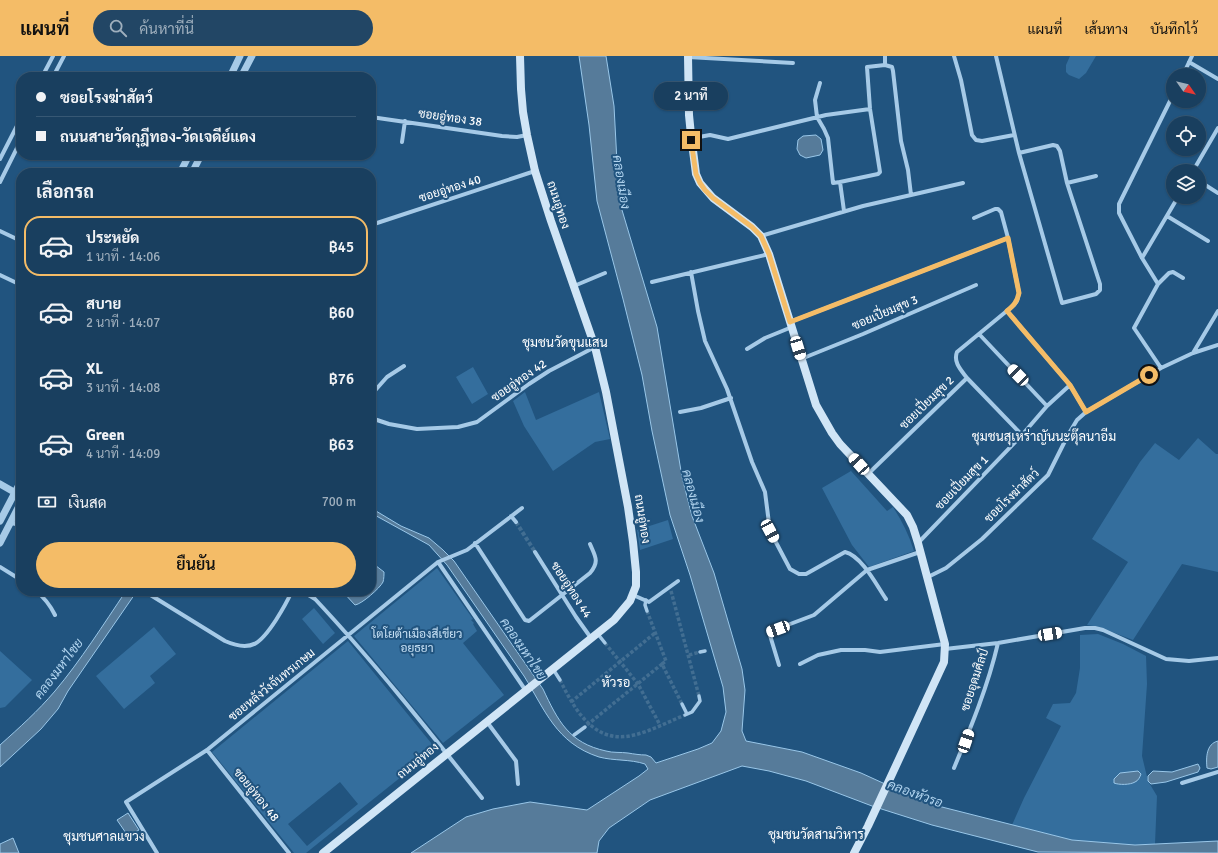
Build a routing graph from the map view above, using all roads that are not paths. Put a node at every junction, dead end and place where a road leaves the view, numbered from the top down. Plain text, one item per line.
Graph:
1 (53, 56) edge
2 (64, 56) edge
3 (240, 56) edge
4 (252, 56) edge
5 (520, 56) edge
6 (688, 56) edge
7 (885, 56) edge
8 (954, 56) edge
9 (996, 56) edge
10 (1192, 56) edge
11 (1189, 62) junction
12 (793, 64) dead end
13 (885, 65) junction
14 (1186, 68) edge
15 (45, 72) edge
16 (56, 72) edge
17 (232, 72) edge
18 (244, 72) edge
19 (1218, 79) edge
20 (820, 83) dead end
21 (1167, 108) edge
22 (870, 109) junction
23 (376, 117) edge
24 (816, 117) junction
25 (405, 122) junction
26 (16, 128) edge
27 (1218, 128) edge
28 (527, 135) junction
29 (1014, 135) junction
30 (1216, 136) edge
31 (691, 140) junction
32 (402, 142) dead end
33 (16, 150) edge
34 (1019, 153) junction
35 (0, 158) edge
36 (10, 163) junction
37 (1198, 164) edge
38 (535, 171) junction
39 (1096, 176) dead end
40 (0, 182) edge
41 (840, 182) junction
42 (963, 183) dead end
43 (1067, 183) junction
44 (1206, 185) edge
45 (1218, 193) edge
46 (911, 196) junction
47 (1174, 204) edge
48 (844, 211) junction
49 (1167, 216) junction
50 (974, 218) dead end
51 (376, 223) edge
52 (0, 231) edge
53 (761, 236) junction
54 (1008, 238) junction
55 (16, 239) edge
56 (1208, 241) dead end
57 (769, 254) junction
58 (1142, 258) junction
59 (691, 272) junction
60 (605, 273) dead end
61 (0, 275) edge
62 (1183, 278) dead end
63 (652, 282) dead end
64 (16, 283) edge
65 (1158, 284) junction
66 (976, 285) dead end
67 (573, 286) junction
68 (1007, 311) junction
69 (1218, 312) edge
70 (791, 324) junction
71 (979, 334) junction
72 (1218, 345) edge
73 (595, 347) junction
74 (747, 349) dead end
75 (1193, 354) junction
76 (802, 358) junction
77 (404, 366) dead end
78 (1161, 368) junction
79 (967, 378) junction
80 (1070, 385) junction
81 (376, 390) edge
82 (731, 398) junction
83 (1047, 406) junction
84 (680, 412) dead end
85 (1086, 412) junction
86 (376, 420) edge
87 (1022, 435) junction
88 (868, 474) junction
89 (0, 484) edge
90 (16, 493) edge
91 (16, 497) edge
92 (522, 508) dead end
93 (16, 512) edge
94 (511, 516) junction
95 (0, 519) edge
96 (516, 522) tunnel mouth
97 (11, 523) junction
98 (16, 524) edge
99 (0, 543) edge
100 (918, 543) junction
101 (476, 544) junction
102 (590, 544) dead end
103 (535, 552) tunnel mouth
104 (920, 552) junction
105 (440, 561) junction
106 (0, 567) edge
107 (867, 570) junction
108 (16, 577) edge
109 (927, 578) junction
110 (678, 581) dead end
111 (633, 595) junction
112 (42, 596) edge
113 (152, 596) edge
114 (289, 596) edge
115 (310, 596) edge
116 (562, 596) junction
117 (646, 600) junction
118 (886, 600) dead end
119 (647, 611) tunnel mouth
120 (55, 615) dead end
121 (349, 635) junction
122 (594, 636) junction
123 (605, 643) tunnel mouth
124 (998, 643) junction
125 (945, 647) junction
126 (1218, 658) edge
127 (800, 664) dead end
128 (779, 665) dead end
129 (553, 669) junction
130 (560, 680) tunnel mouth
131 (528, 689) junction
132 (699, 696) tunnel mouth
133 (682, 704) tunnel mouth
134 (487, 721) junction
135 (585, 727) tunnel mouth
136 (574, 735) dead end
137 (207, 750) junction
138 (446, 754) junction
139 (954, 768) dead end
140 (1218, 772) edge
141 (1182, 783) dead end
142 (518, 784) dead end
143 (482, 798) dead end
144 (157, 853) edge
145 (289, 853) edge
146 (323, 853) edge
147 (854, 853) edge

1 - 15 street
2 - 16 street
3 - 17 street
4 - 18 street
5 - 28 main road, ถนนอู่ทอง
6 - 12 street
6 - 31 main road
7 - 13 street
8 - 29 street
9 - 29 street
10 - 11 street
11 - 14 street
11 - 19 street
13 - 22 street
13 - 46 street
20 - 24 street
21 - 58 street
22 - 24 street
22 - 41 street
23 - 25 street, ซอยอู่ทอง 38
24 - 31 street
24 - 41 street
25 - 28 street, ซอยอู่ทอง 38
25 - 32 street
26 - 35 street
27 - 30 street
28 - 38 main road, ถนนอู่ทอง
29 - 34 street
30 - 37 street
31 - 53 main road
33 - 36 street
34 - 43 street
34 - 43 street
35 - 36 street
36 - 40 street
38 - 51 street, ซอยอู่ทอง 40
38 - 67 main road, ถนนอู่ทอง
39 - 43 street
41 - 48 street
42 - 46 street
44 - 45 street
46 - 48 street
47 - 49 street
48 - 53 street
49 - 56 street
49 - 58 street
50 - 54 street, ซอยเปี่ยมสุข 2
52 - 55 street
53 - 57 main road
54 - 68 street, ซอยเปี่ยมสุข 2
54 - 70 street
57 - 59 street
57 - 70 main road
58 - 65 street
59 - 63 street
59 - 82 street
60 - 67 street
61 - 64 street
62 - 65 street
65 - 78 street
66 - 76 street, ซอยเปี่ยมสุข 3
67 - 73 main road, ถนนอู่ทอง
68 - 71 street, ซอยเปี่ยมสุข 2
68 - 80 street
69 - 75 street
70 - 74 street
70 - 76 main road
71 - 79 street, ซอยเปี่ยมสุข 2
71 - 83 street
72 - 75 street, ซอยโรงฆ่าสัตว์
73 - 86 street, ซอยอู่ทอง 42
73 - 111 main road, ถนนอู่ทอง
75 - 78 street, ซอยโรงฆ่าสัตว์
76 - 88 main road
77 - 81 street
78 - 85 street, ซอยโรงฆ่าสัตว์
79 - 87 street
79 - 88 street, ซอยเปี่ยมสุข 2
80 - 83 street, ซอยเปี่ยมสุข 1
80 - 85 street
82 - 84 street
82 - 107 street
83 - 87 street, ซอยเปี่ยมสุข 1
85 - 109 street, ซอยโรงฆ่าสัตว์
87 - 100 street, ซอยเปี่ยมสุข 1
88 - 100 main road
89 - 90 street
91 - 95 street
92 - 94 street, ซอยหลังวังจันทรเกษม
93 - 97 street
94 - 96 street
94 - 101 street, ซอยหลังวังจันทรเกษม
95 - 97 street
97 - 98 street
97 - 99 street
100 - 104 main road
101 - 105 street, ซอยหลังวังจันทรเกษม
101 - 116 street
102 - 116 street
103 - 116 street, ซอยอู่ทอง 44
104 - 107 street
104 - 109 main road
105 - 121 street, ซอยหลังวังจันทรเกษม
105 - 131 street
106 - 108 street
107 - 118 street
107 - 128 street
109 - 125 main road
110 - 117 street
111 - 117 street
111 - 122 main road, ถนนอู่ทอง
112 - 120 street
113 - 114 street
115 - 121 street
116 - 122 street, ซอยอู่ทอง 44
117 - 119 street
121 - 137 street, ซอยหลังวังจันทรเกษม
121 - 138 street
122 - 123 street
122 - 129 main road, ถนนอู่ทอง
124 - 125 street
124 - 126 street
124 - 139 street, ซอยอุดมศิลป์
125 - 127 street
125 - 147 main road
129 - 130 street
129 - 131 main road, ถนนอู่ทอง
131 - 134 main road, ถนนอู่ทอง
132 - 133 street
134 - 138 main road, ถนนอู่ทอง
134 - 142 street
135 - 136 street
137 - 144 street, ซอยหลังวังจันทรเกษม
137 - 145 street, ซอยอู่ทอง 48
138 - 143 street
138 - 146 main road, ถนนอู่ทอง
140 - 141 street

